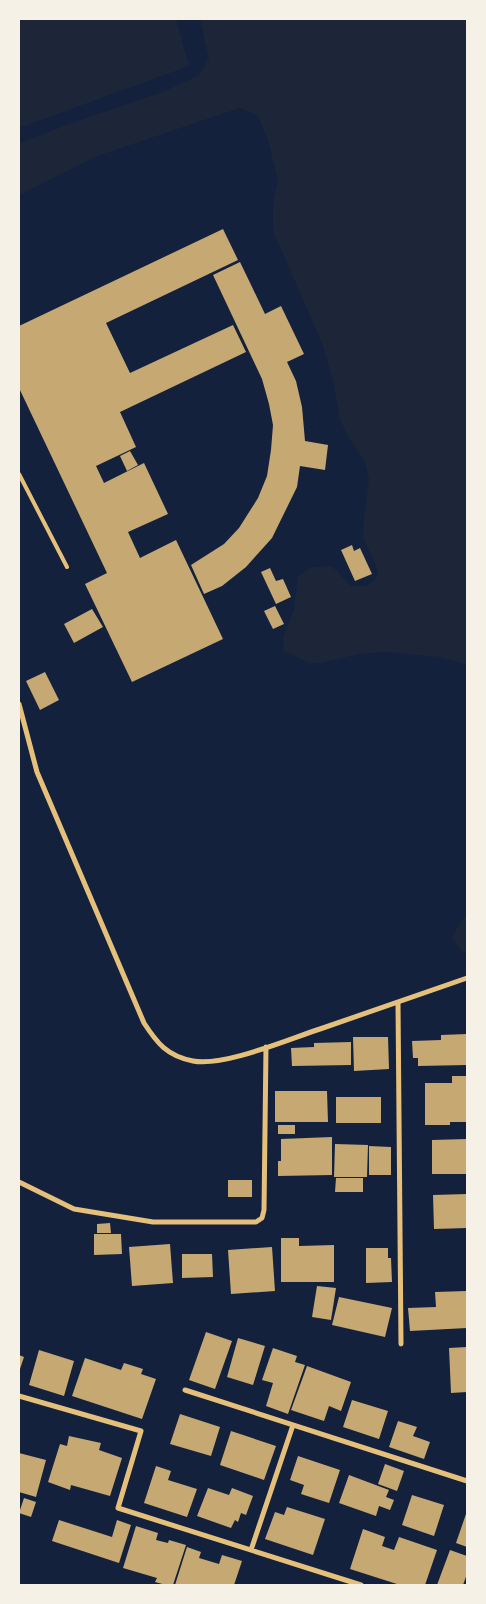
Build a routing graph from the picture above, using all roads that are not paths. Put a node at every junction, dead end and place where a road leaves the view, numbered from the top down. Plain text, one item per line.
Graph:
1 (19, 474) edge
2 (67, 567) dead end
3 (19, 704) edge
4 (467, 978) edge
5 (398, 1002) junction
6 (266, 1047) junction
7 (19, 1182) edge
8 (401, 1344) dead end
9 (185, 1390) dead end
10 (19, 1396) edge
11 (293, 1425) junction
12 (467, 1481) edge
13 (251, 1550) junction
14 (361, 1585) edge

1 - 2 lane
3 - 6 street
4 - 5 street
5 - 6 street
5 - 8 street
6 - 7 street
9 - 11 street
10 - 13 street
11 - 12 street
11 - 13 street
13 - 14 street

